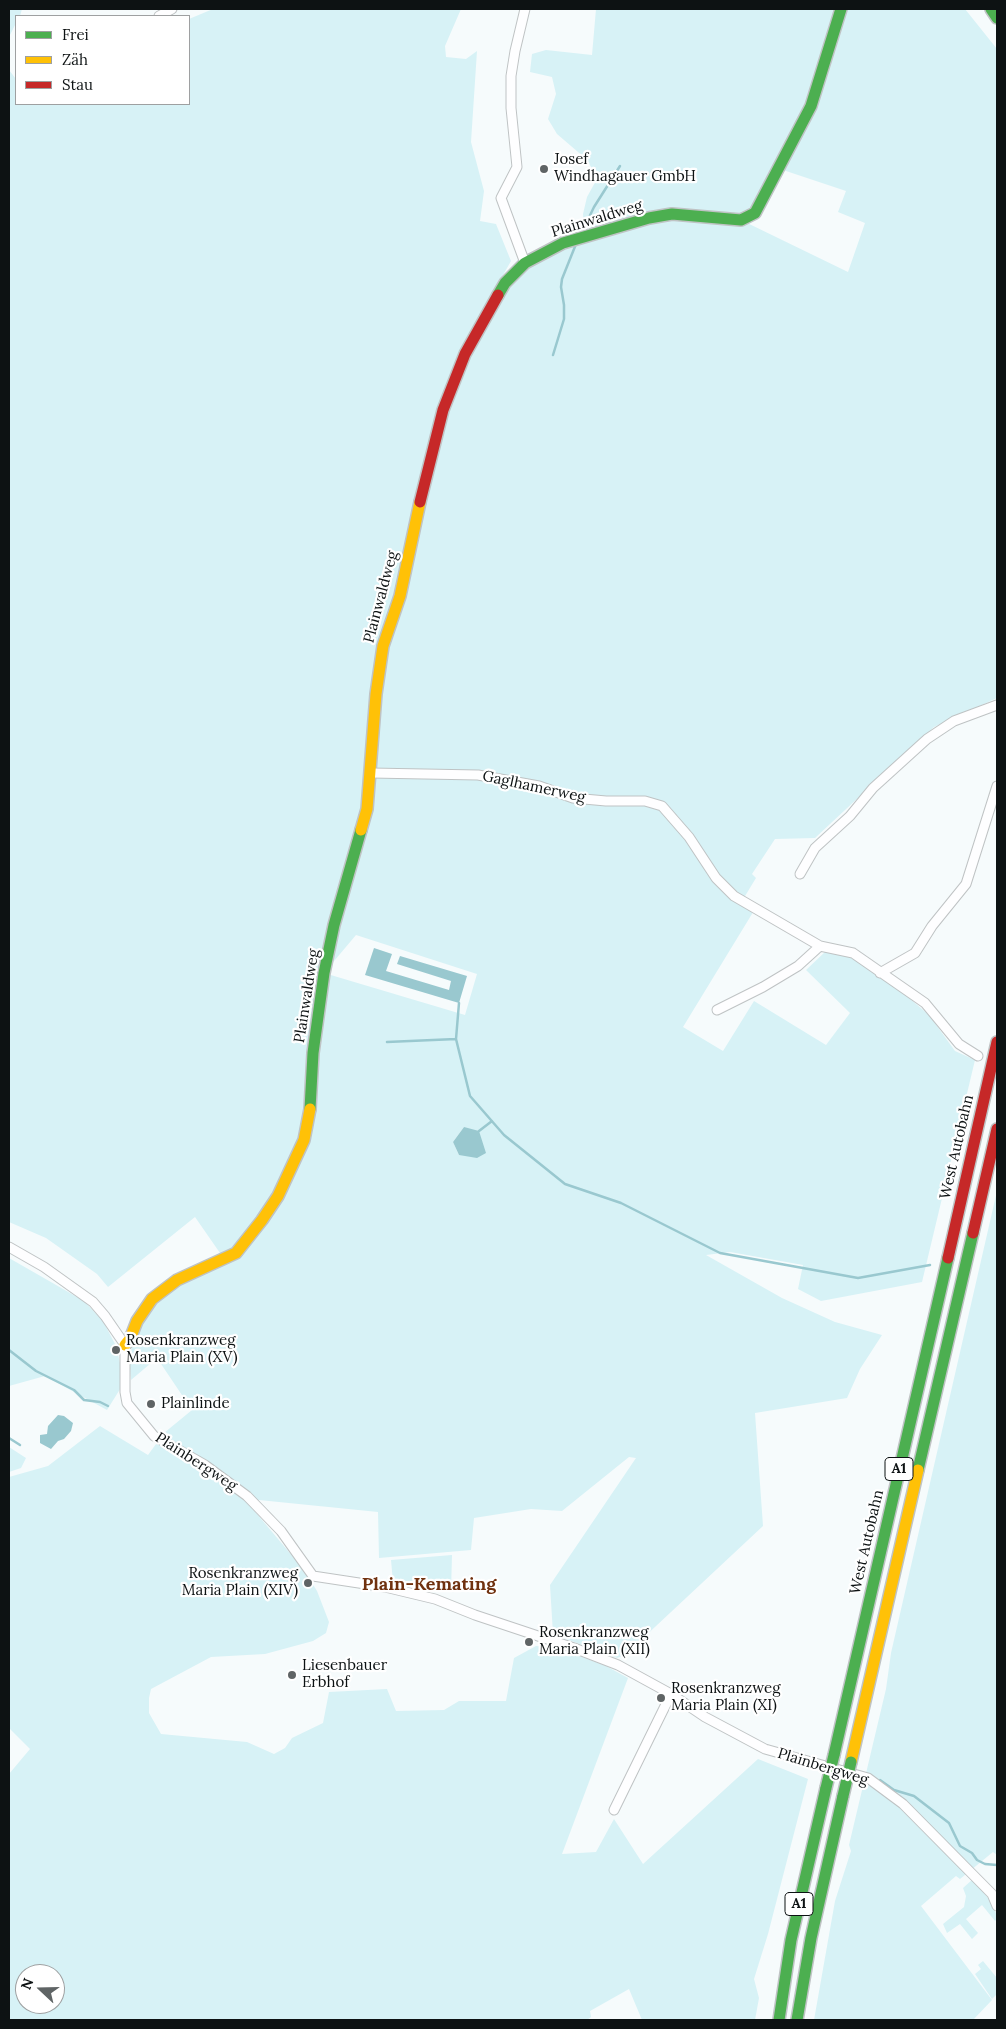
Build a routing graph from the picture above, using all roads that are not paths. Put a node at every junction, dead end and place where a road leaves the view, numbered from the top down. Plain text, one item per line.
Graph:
1 (172, 9) edge
2 (525, 9) edge
3 (841, 9) edge
4 (991, 9) edge
5 (161, 15) edge
6 (997, 18) edge
7 (525, 263) junction
8 (997, 705) edge
9 (371, 773) junction
10 (997, 786) edge
11 (800, 874) dead end
12 (820, 946) junction
13 (880, 973) junction
14 (717, 1010) dead end
15 (997, 1042) edge
16 (978, 1056) dead end
17 (997, 1129) edge
18 (9, 1248) edge
19 (125, 1345) junction
20 (671, 1694) junction
21 (614, 1810) dead end
22 (997, 1906) edge
23 (779, 2020) edge
24 (797, 2020) edge

1 - 5 street
2 - 7 street
3 - 7 main road, Plainwaldweg
4 - 6 main road
7 - 9 main road, Plainwaldweg
8 - 11 street
9 - 12 street, Gaglhamerweg
9 - 19 main road, Plainwaldweg
10 - 13 street
12 - 13 street, Gaglhamerweg
12 - 14 street
13 - 16 street, Gaglhamerweg
15 - 23 main road, West Autobahn / A1, bridge
17 - 24 main road, A1, bridge
18 - 19 street
19 - 20 street, Plainbergweg
20 - 21 street
20 - 22 street, Plainbergweg

